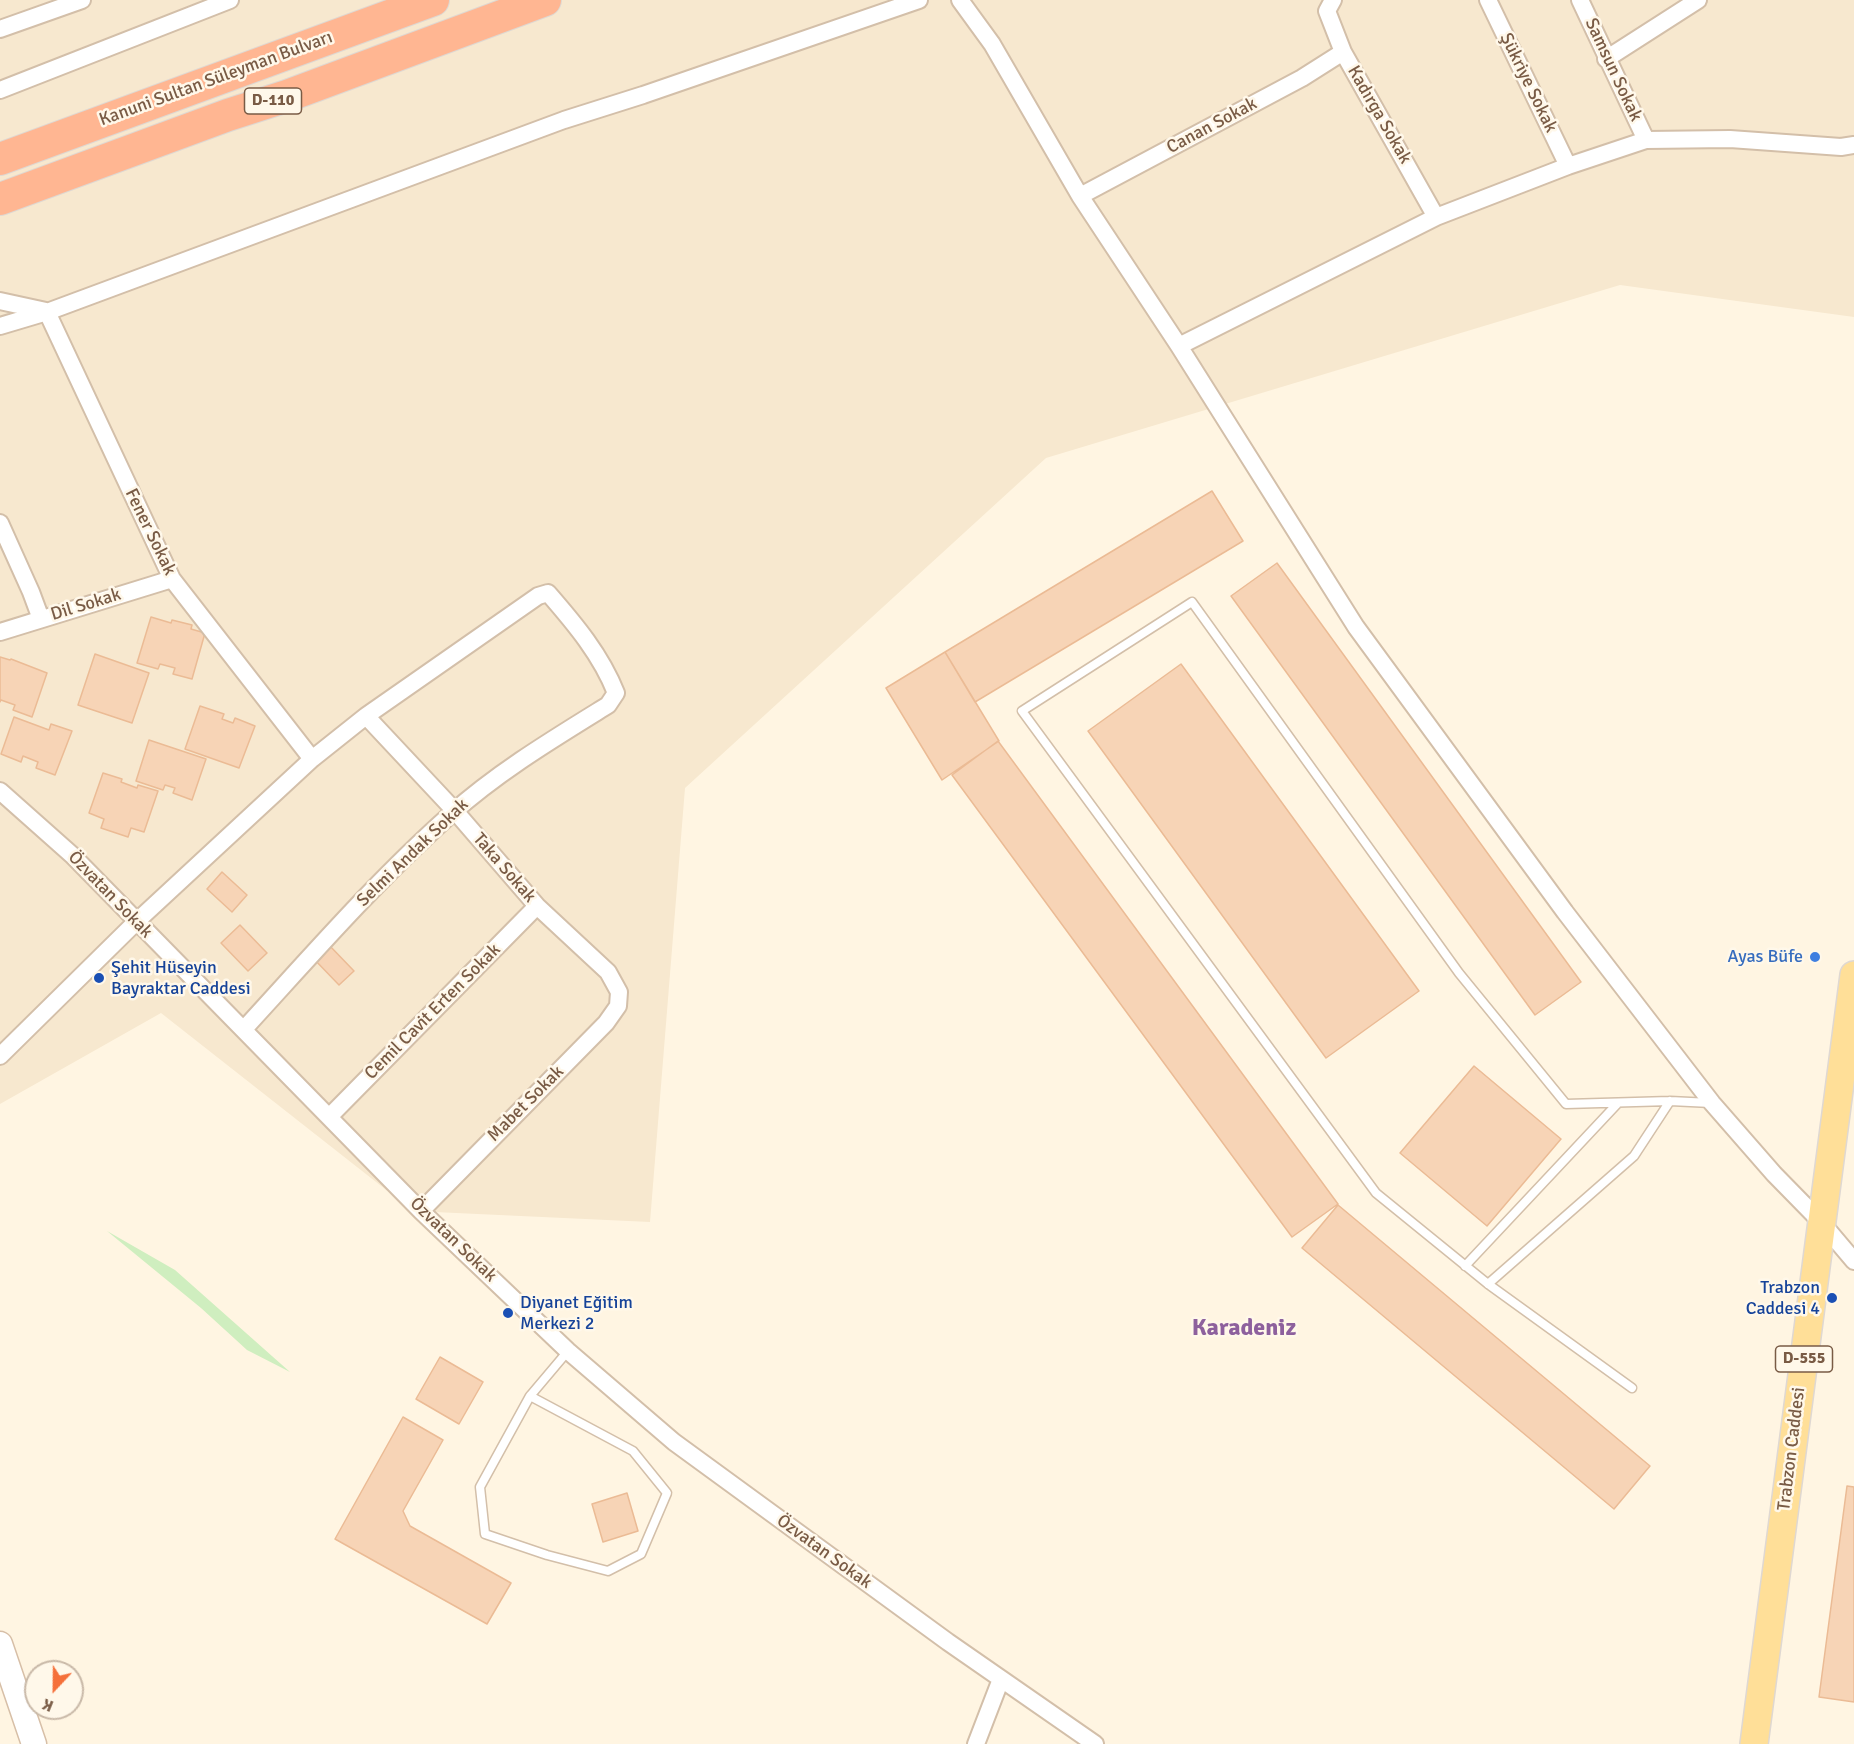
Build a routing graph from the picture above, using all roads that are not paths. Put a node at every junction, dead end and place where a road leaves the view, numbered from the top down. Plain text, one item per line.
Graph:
1 (82, 0) edge
2 (230, 0) edge
3 (433, 0) edge
4 (545, 0) edge
5 (919, 0) edge
6 (960, 0) edge
7 (1488, 0) edge
8 (1580, 0) edge
9 (1698, 0) edge
10 (62, 3) edge
11 (1330, 5) edge
12 (0, 29) edge
13 (1343, 52) junction
14 (1606, 59) junction
15 (0, 90) edge
16 (1646, 140) junction
17 (1854, 145) edge
18 (0, 159) edge
19 (1568, 166) junction
20 (1080, 196) junction
21 (0, 199) edge
22 (1436, 217) junction
23 (0, 301) edge
24 (46, 312) junction
25 (0, 326) edge
26 (1179, 346) junction
27 (0, 523) edge
28 (172, 579) junction
29 (41, 619) junction
30 (0, 632) edge
31 (366, 716) junction
32 (312, 759) junction
33 (0, 791) edge
34 (455, 811) junction
35 (537, 906) junction
36 (136, 922) junction
37 (1854, 975) edge
38 (619, 992) joint
39 (244, 1029) junction
40 (0, 1056) edge
41 (1670, 1101) junction
42 (1618, 1103) junction
43 (1712, 1103) junction
44 (329, 1117) junction
45 (421, 1211) junction
46 (1821, 1222) junction
47 (1854, 1261) edge
48 (1466, 1266) junction
49 (1488, 1284) junction
50 (568, 1351) junction
51 (1632, 1388) dead end
52 (530, 1396) junction
53 (0, 1644) edge
54 (1001, 1679) junction
55 (34, 1744) edge
56 (976, 1744) edge
57 (1095, 1744) edge
58 (1754, 1744) edge

1 - 10 street
2 - 15 street
3 - 18 highway, Kanuni Sultan Süleyman Bulvarı / D-110
4 - 21 highway, Kanuni Sultan Süleyman Bulvarı / D-110
5 - 24 street
6 - 20 street
7 - 19 street, Şükriye Sokak
8 - 14 street, Samsun Sokak
9 - 14 street
10 - 12 street
11 - 13 street, Kadırga Sokak
13 - 20 street, Canan Sokak
13 - 22 street, Kadırga Sokak
14 - 16 street, Samsun Sokak
16 - 17 street
16 - 19 street
19 - 22 street
20 - 26 street
22 - 26 street
23 - 24 street
24 - 25 street
24 - 28 street, Fener Sokak
26 - 43 street
27 - 29 street
28 - 29 street, Dil Sokak
28 - 32 street, Fener Sokak
29 - 30 street, Dil Sokak
31 - 32 street
31 - 34 street, Taka Sokak
31 - 34 street, Selmi Andak Sokak
32 - 36 street
33 - 36 street, Özvatan Sokak
34 - 35 street, Taka Sokak
34 - 39 street, Selmi Andak Sokak
35 - 38 street, Taka Sokak
35 - 44 street, Cemil Cavit Erten Sokak
36 - 39 street, Özvatan Sokak
36 - 40 street
37 - 46 main road, Trabzon Caddesi / D-555
38 - 45 street, Mabet Sokak
39 - 44 street, Özvatan Sokak
41 - 42 lane
41 - 43 lane
41 - 49 lane
42 - 48 lane
42 - 48 lane
43 - 46 street
44 - 45 street, Özvatan Sokak
45 - 50 street, Özvatan Sokak
46 - 47 street
46 - 58 main road, Trabzon Caddesi / D-555
48 - 49 lane
49 - 51 lane
50 - 52 lane
50 - 54 street, Özvatan Sokak
52 - 52 lane
53 - 55 street
54 - 56 street
54 - 57 street, Özvatan Sokak

